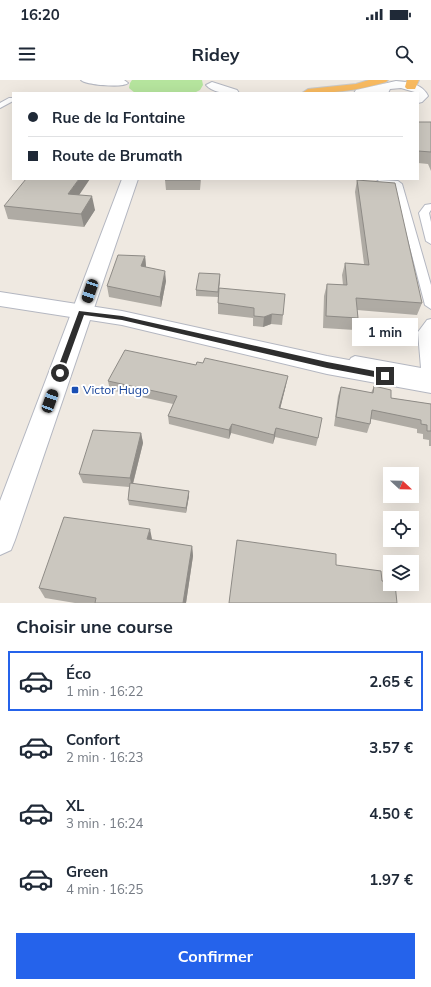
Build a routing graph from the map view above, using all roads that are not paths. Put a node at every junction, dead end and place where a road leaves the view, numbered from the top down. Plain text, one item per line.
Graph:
1 (86, 80) edge
2 (124, 85) edge
3 (387, 85) edge
4 (209, 86) edge
5 (230, 92) edge
6 (316, 92) edge
7 (363, 92) edge
8 (419, 92) edge
9 (11, 98) dead end
10 (431, 101) edge
11 (0, 106) edge
12 (130, 180) edge
13 (397, 181) edge
14 (370, 183) edge
15 (431, 207) edge
16 (431, 241) edge
17 (0, 299) edge
18 (431, 305) edge
19 (82, 313) junction
20 (431, 323) edge
21 (430, 379) edge
22 (0, 540) edge

1 - 2 street
3 - 6 highway
3 - 7 street
3 - 8 street
4 - 5 street
8 - 10 street
9 - 11 lane
12 - 19 street
13 - 14 lane
13 - 18 lane
15 - 16 lane
17 - 19 street
19 - 21 street
19 - 22 street
20 - 21 lane

